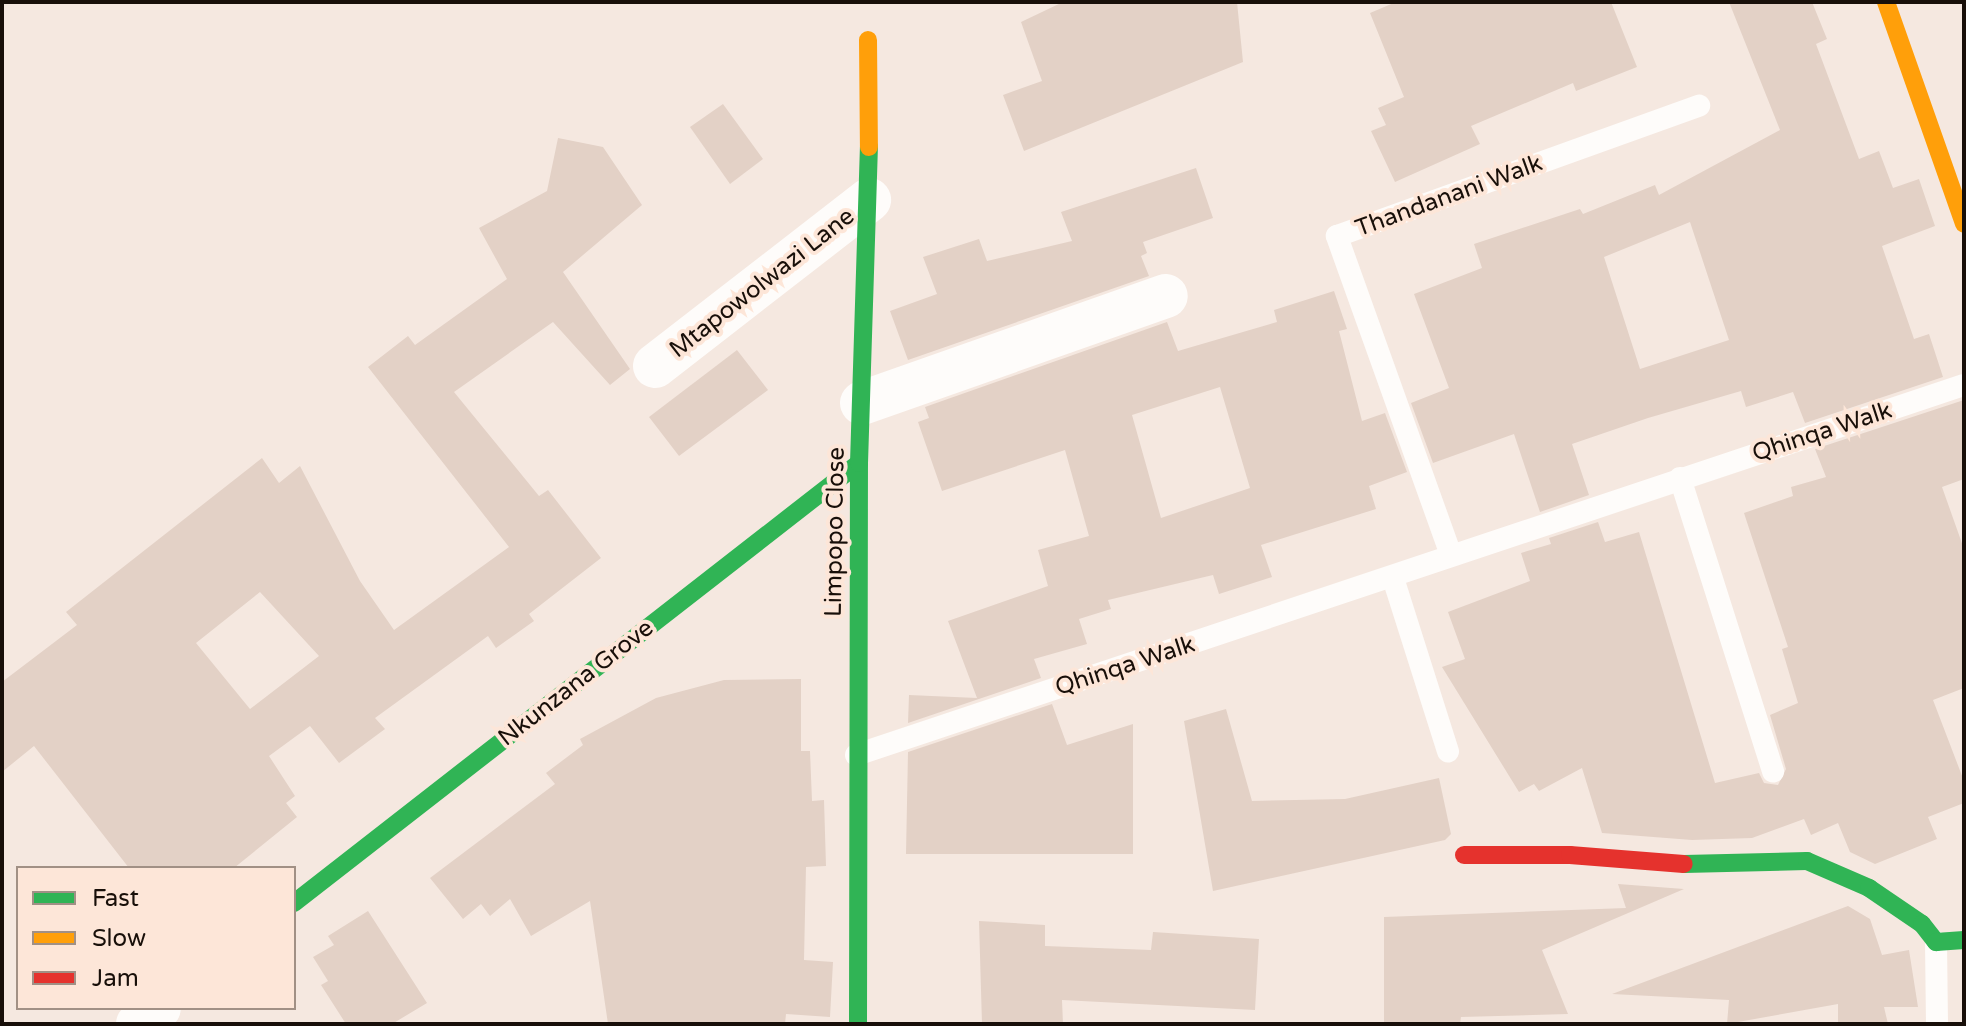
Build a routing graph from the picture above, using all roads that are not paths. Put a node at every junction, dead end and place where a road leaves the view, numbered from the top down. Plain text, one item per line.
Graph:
1 (1886, 2) edge
2 (868, 40) dead end
3 (1699, 106) dead end
4 (869, 200) junction
5 (1964, 224) edge
6 (1166, 296) dead end
7 (655, 366) dead end
8 (1964, 385) edge
9 (862, 403) junction
10 (859, 463) junction
11 (1680, 478) junction
12 (1451, 555) junction
13 (1393, 578) junction
14 (1448, 751) dead end
15 (856, 755) junction
16 (1773, 772) dead end
17 (1464, 855) dead end
18 (296, 901) edge
19 (1964, 940) edge
20 (1936, 942) junction
21 (156, 1010) edge
22 (138, 1024) edge
23 (858, 1024) edge
24 (1937, 1024) edge

1 - 5 street
2 - 4 street, Limpopo Close
3 - 12 lane, Thandanani Walk
4 - 7 street, Mtapowolwazi Lane
4 - 9 street, Limpopo Close
6 - 9 street
8 - 11 lane, Qhinqa Walk
9 - 10 street, Limpopo Close
10 - 15 street, Limpopo Close
10 - 18 street, Nkunzana Grove
11 - 12 lane, Qhinqa Walk
11 - 16 lane
12 - 13 lane, Qhinqa Walk
13 - 14 lane
13 - 15 lane, Qhinqa Walk
15 - 23 street, Limpopo Close
17 - 20 street
19 - 20 street
20 - 24 lane
21 - 22 street

